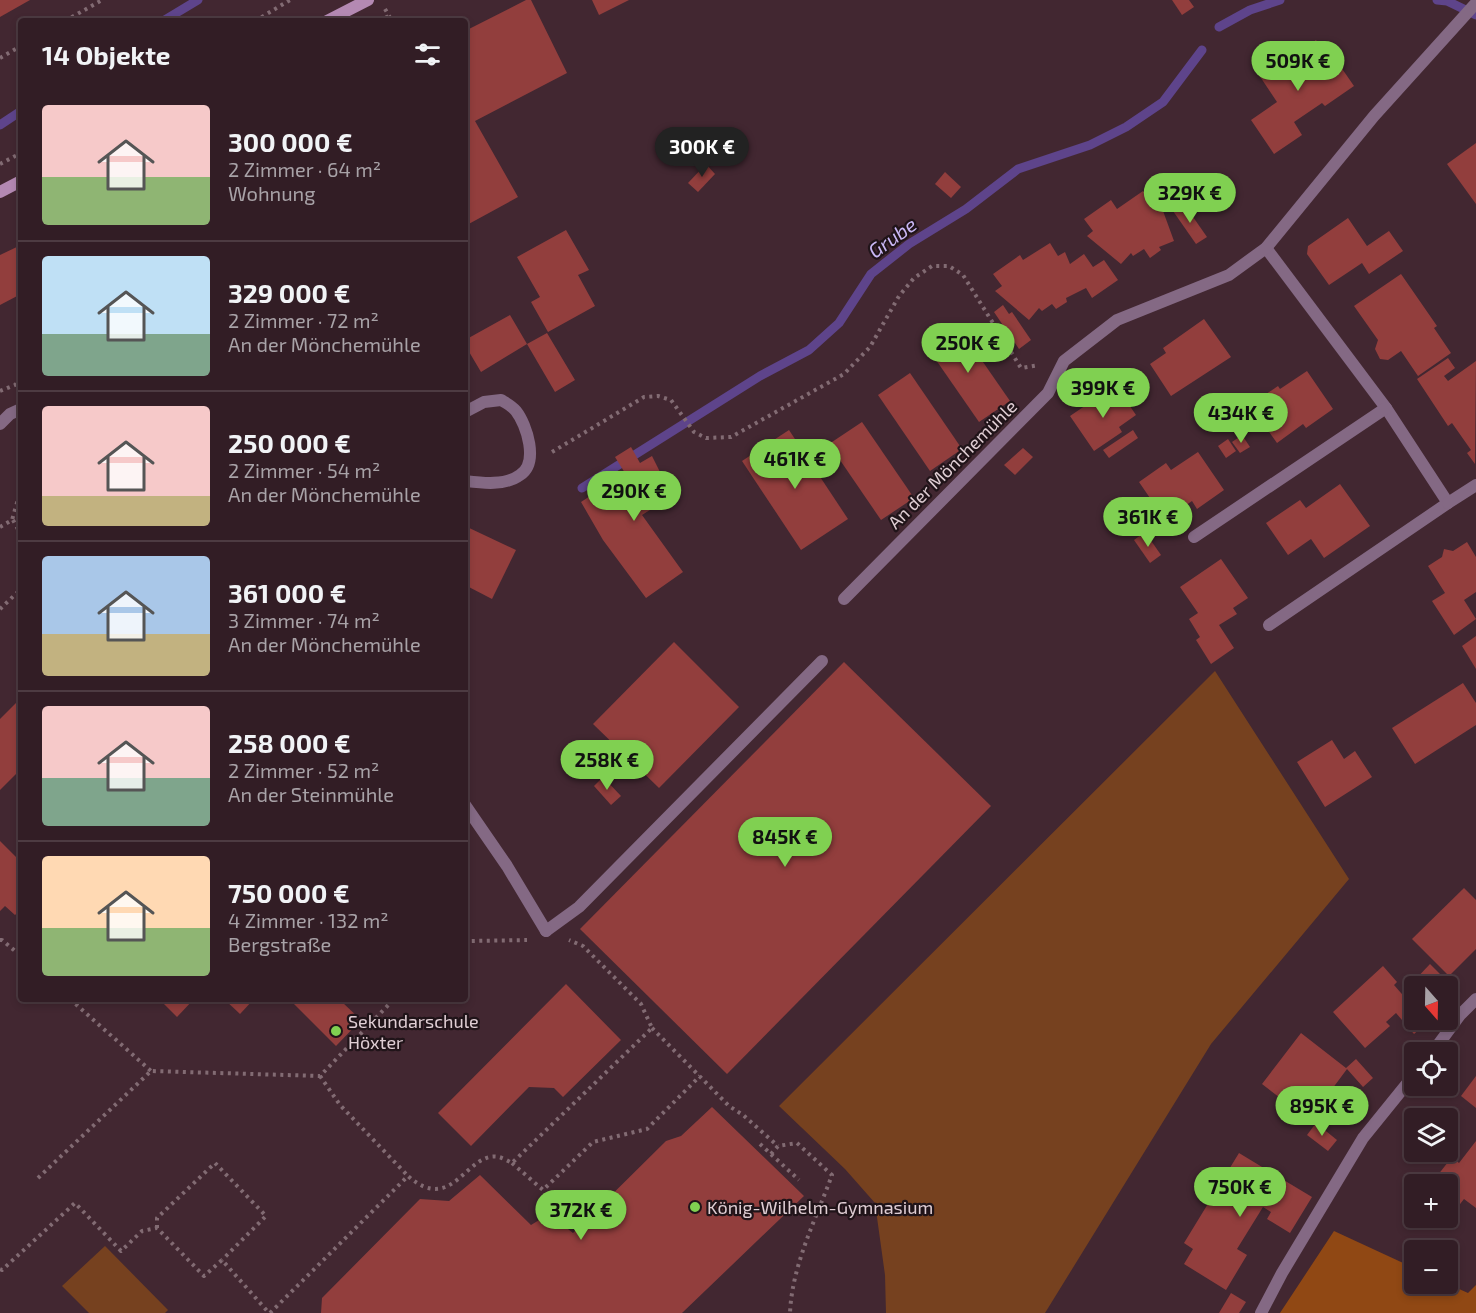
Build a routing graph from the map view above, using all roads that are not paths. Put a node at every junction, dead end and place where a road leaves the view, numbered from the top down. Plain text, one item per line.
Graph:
1 (368, 0) edge
2 (1476, 3) edge
3 (333, 18) edge
4 (18, 183) edge
5 (0, 192) edge
6 (1266, 248) junction
7 (1386, 408) junction
8 (18, 410) edge
9 (468, 410) edge
10 (0, 424) edge
11 (468, 481) edge
12 (1476, 485) edge
13 (1448, 503) junction
14 (1194, 537) dead end
15 (844, 599) dead end
16 (1269, 625) dead end
17 (822, 661) dead end
18 (468, 809) edge
19 (1476, 999) edge
20 (1440, 1042) edge
21 (1404, 1087) edge
22 (1261, 1313) edge

1 - 3 main road
2 - 6 street, An der Mönchemühle
4 - 5 main road
6 - 7 street
6 - 15 street, An der Mönchemühle
7 - 13 street
7 - 14 street
8 - 10 street
9 - 11 street
12 - 13 street
13 - 16 street
17 - 18 street
19 - 20 street
21 - 22 street

